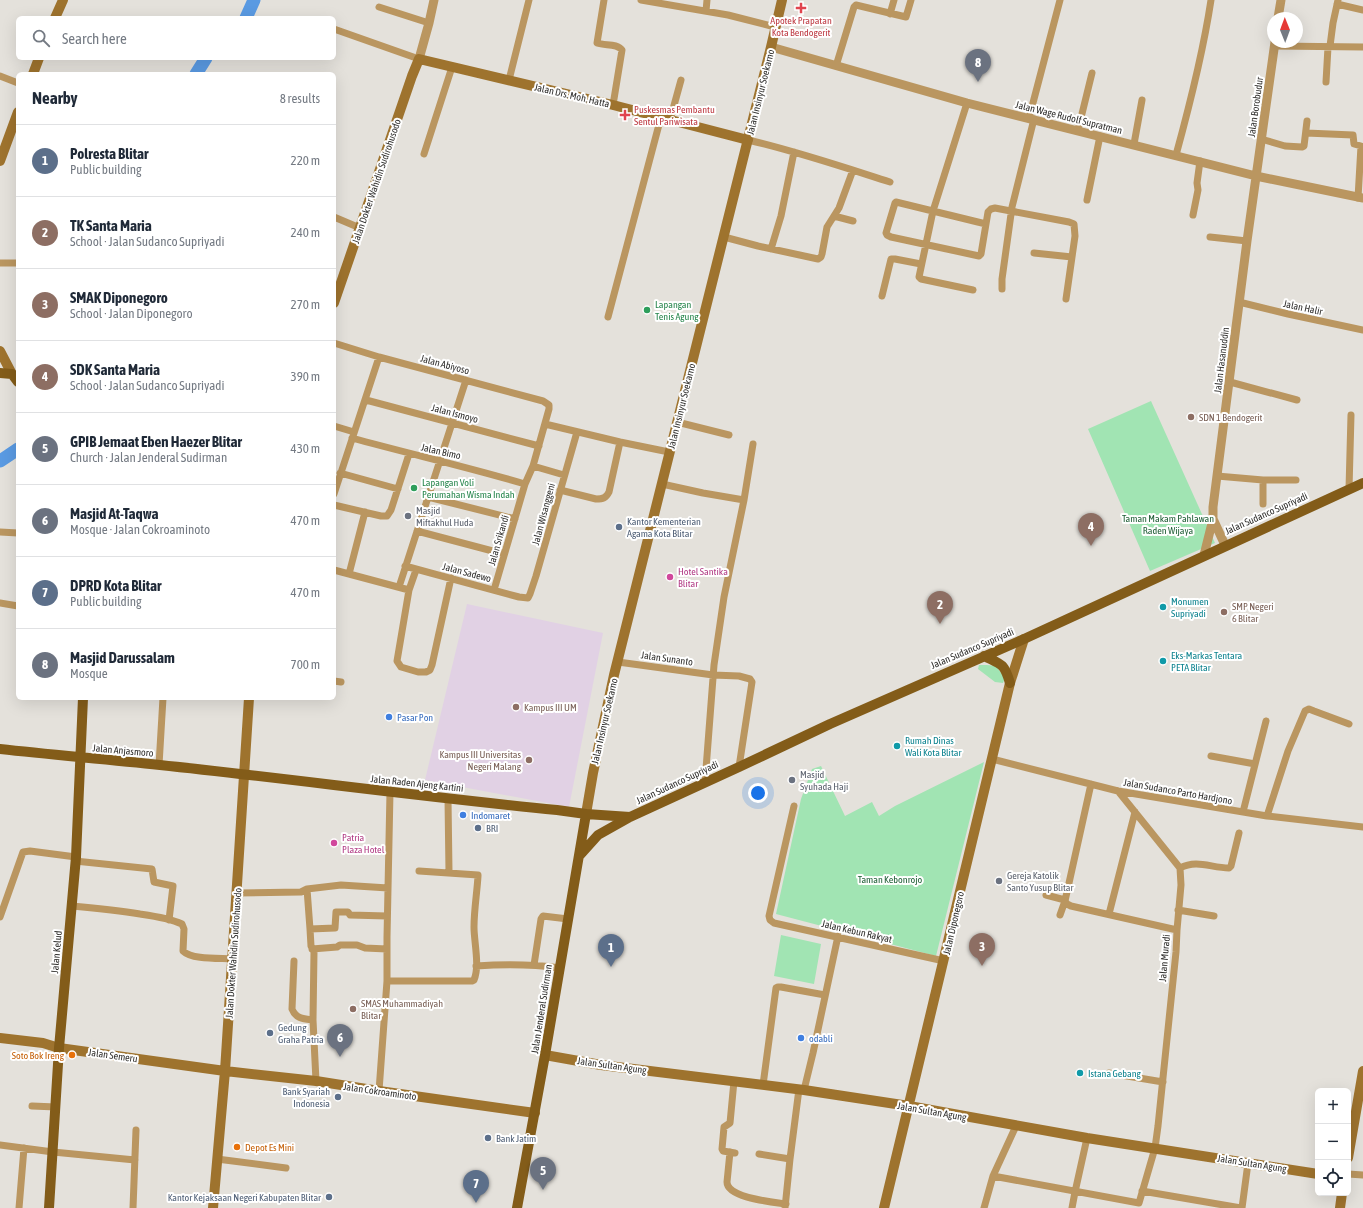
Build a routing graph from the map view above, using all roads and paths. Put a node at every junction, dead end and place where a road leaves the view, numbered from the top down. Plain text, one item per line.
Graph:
1 (62, 0) edge
2 (434, 0) edge
3 (529, 0) edge
4 (604, 0) edge
5 (640, 0) edge
6 (707, 0) edge
7 (782, 0) edge
8 (894, 0) edge
9 (911, 0) edge
10 (1060, 0) edge
11 (1211, 0) edge
12 (1281, 0) edge
13 (1338, 2) edge
14 (379, 7) dead end
15 (1363, 10) edge
16 (706, 11) junction
17 (1279, 12) edge
18 (890, 14) junction
19 (56, 16) edge
20 (429, 23) junction
21 (775, 27) junction
22 (336, 30) edge
23 (1303, 46) edge
24 (1329, 46) junction
25 (771, 47) junction
26 (1363, 47) edge
27 (1274, 48) edge
28 (419, 59) junction
29 (38, 60) edge
30 (836, 66) junction
31 (452, 67) junction
32 (34, 72) edge
33 (1092, 73) dead end
34 (0, 76) edge
35 (509, 80) junction
36 (681, 80) dead end
37 (16, 82) edge
38 (1326, 82) dead end
39 (1142, 100) dead end
40 (967, 103) junction
41 (613, 105) junction
42 (16, 117) edge
43 (666, 118) junction
44 (1032, 119) junction
45 (1307, 121) dead end
46 (1078, 130) junction
47 (1306, 133) junction
48 (1100, 136) junction
49 (1261, 139) junction
50 (748, 140) junction
51 (1134, 144) junction
52 (794, 152) junction
53 (424, 154) dead end
54 (1176, 155) junction
55 (0, 157) edge
56 (1200, 161) junction
57 (853, 170) junction
58 (1256, 176) junction
59 (890, 182) dead end
60 (1361, 198) edge
61 (1087, 200) dead end
62 (1012, 210) junction
63 (933, 212) junction
64 (1193, 215) dead end
65 (834, 216) junction
66 (336, 218) edge
67 (853, 221) dead end
68 (986, 224) junction
69 (360, 228) junction
70 (1210, 236) dead end
71 (724, 237) junction
72 (1247, 241) junction
73 (925, 245) junction
74 (771, 249) junction
75 (1034, 253) dead end
76 (1072, 257) junction
77 (0, 263) edge
78 (16, 263) edge
79 (922, 264) junction
80 (1002, 288) dead end
81 (973, 290) dead end
82 (882, 296) dead end
83 (336, 297) edge
84 (1066, 299) dead end
85 (1239, 302) junction
86 (608, 317) dead end
87 (1363, 330) edge
88 (336, 345) edge
89 (0, 351) edge
90 (379, 357) junction
91 (0, 375) edge
92 (15, 378) edge
93 (466, 380) junction
94 (1230, 382) junction
95 (366, 400) junction
96 (1297, 400) dead end
97 (549, 405) joint
98 (1351, 415) dead end
99 (677, 422) junction
100 (452, 423) junction
101 (545, 424) junction
102 (336, 427) edge
103 (577, 432) junction
104 (729, 434) dead end
105 (353, 435) junction
106 (620, 442) junction
107 (753, 444) dead end
108 (539, 446) junction
109 (669, 452) junction
110 (409, 454) junction
111 (441, 460) junction
112 (533, 466) junction
113 (340, 473) junction
114 (564, 475) junction
115 (1217, 476) junction
116 (1263, 480) junction
117 (1296, 480) dead end
118 (1363, 483) edge
119 (525, 484) junction
120 (662, 484) junction
121 (336, 487) edge
122 (398, 489) junction
123 (1349, 489) junction
124 (560, 490) junction
125 (428, 497) junction
126 (744, 500) junction
127 (1263, 504) dead end
128 (336, 505) edge
129 (365, 512) junction
130 (514, 519) junction
131 (1213, 519) junction
132 (0, 532) edge
133 (417, 532) junction
134 (16, 533) edge
135 (1226, 545) junction
136 (504, 554) junction
137 (1204, 555) junction
138 (405, 566) junction
139 (416, 570) junction
140 (336, 571) edge
141 (349, 574) junction
142 (451, 578) junction
143 (399, 587) junction
144 (410, 590) junction
145 (494, 590) junction
146 (524, 598) joint
147 (0, 603) edge
148 (16, 606) edge
149 (1024, 639) junction
150 (984, 656) junction
151 (618, 662) junction
152 (713, 674) junction
153 (1010, 683) junction
154 (83, 700) edge
155 (163, 700) edge
156 (249, 700) edge
157 (1266, 721) dead end
158 (1348, 724) dead end
159 (0, 749) edge
160 (1211, 756) dead end
161 (81, 758) junction
162 (992, 759) junction
163 (1255, 764) junction
164 (159, 765) junction
165 (743, 765) junction
166 (245, 775) junction
167 (705, 782) junction
168 (1091, 784) junction
169 (1118, 791) junction
170 (390, 792) junction
171 (448, 799) junction
172 (794, 806) dead end
173 (1134, 812) junction
174 (1243, 812) junction
175 (586, 814) junction
176 (1267, 816) junction
177 (630, 817) junction
178 (1363, 827) edge
179 (1239, 833) dead end
180 (578, 858) junction
181 (76, 859) junction
182 (1180, 868) junction
183 (419, 871) dead end
184 (449, 872) junction
185 (388, 888) junction
186 (307, 889) junction
187 (237, 893) junction
188 (1046, 895) dead end
189 (1065, 900) junction
190 (72, 906) junction
191 (1178, 910) junction
192 (1109, 914) junction
193 (1060, 915) dead end
194 (387, 916) junction
195 (1214, 916) dead end
196 (0, 917) edge
197 (568, 919) junction
198 (169, 920) junction
199 (310, 928) junction
200 (1176, 930) junction
201 (838, 936) junction
202 (387, 948) junction
203 (312, 949) junction
204 (233, 959) junction
205 (944, 960) junction
206 (294, 961) dead end
207 (534, 965) junction
208 (476, 966) junction
209 (560, 968) junction
210 (387, 981) junction
211 (825, 995) junction
212 (314, 1020) junction
213 (0, 1038) edge
214 (60, 1048) junction
215 (545, 1055) junction
216 (225, 1071) junction
217 (1363, 1071) edge
218 (1109, 1073) dead end
219 (316, 1081) junction
220 (734, 1081) junction
221 (1163, 1082) junction
222 (763, 1085) junction
223 (801, 1090) junction
224 (379, 1091) junction
225 (32, 1106) dead end
226 (909, 1106) junction
227 (56, 1107) junction
228 (535, 1113) junction
229 (1016, 1126) junction
230 (136, 1130) dead end
231 (1087, 1138) junction
232 (1351, 1141) edge
233 (0, 1144) edge
234 (24, 1148) junction
235 (1155, 1148) junction
236 (53, 1152) junction
237 (759, 1154) dead end
238 (217, 1159) junction
239 (135, 1160) junction
240 (790, 1160) junction
241 (1248, 1163) junction
242 (286, 1168) dead end
243 (1315, 1174) edge
244 (1351, 1174) edge
245 (1363, 1175) edge
246 (993, 1176) junction
247 (1142, 1191) junction
248 (1075, 1192) junction
249 (1342, 1196) edge
250 (1138, 1205) edge
251 (786, 1206) edge
252 (19, 1208) edge
253 (49, 1208) edge
254 (133, 1208) edge
255 (213, 1208) edge
256 (518, 1208) edge
257 (884, 1208) edge
258 (984, 1208) edge
259 (1072, 1208) edge
260 (1241, 1208) edge
261 (1340, 1208) edge

1 - 19 main road
2 - 20 street
3 - 35 street
4 - 41 street
5 - 16 street
6 - 16 street
7 - 21 main road, Jalan Insinyur Soekarno
8 - 18 street
9 - 18 street
10 - 44 street
11 - 54 street
12 - 17 street
13 - 15 street
13 - 24 street
14 - 20 street
16 - 21 street
18 - 30 street
20 - 28 street
21 - 25 main road, Jalan Insinyur Soekarno
22 - 28 street
23 - 24 street
24 - 26 street
24 - 38 street
25 - 30 street, Jalan Wage Rudolf Supratman
25 - 50 main road, Jalan Insinyur Soekarno
27 - 49 street, Jalan Borobudur
28 - 31 main road, Jalan Drs. Moh. Hatta
28 - 69 main road, Jalan Dokter Wahidin Sudirohusodo
29 - 32 main road
30 - 40 street, Jalan Wage Rudolf Supratman
31 - 35 main road, Jalan Drs. Moh. Hatta
31 - 53 street
33 - 46 street
34 - 37 street
35 - 41 main road, Jalan Drs. Moh. Hatta
36 - 43 street
39 - 51 street
40 - 44 street, Jalan Wage Rudolf Supratman
40 - 63 street
41 - 43 main road, Jalan Drs. Moh. Hatta
42 - 55 main road
43 - 50 main road, Jalan Drs. Moh. Hatta
43 - 86 street
44 - 46 street, Jalan Wage Rudolf Supratman
44 - 62 street
45 - 47 street
46 - 48 street, Jalan Wage Rudolf Supratman
47 - 49 street
47 - 60 street
48 - 51 street, Jalan Wage Rudolf Supratman
48 - 61 street
49 - 58 street, Jalan Borobudur
50 - 52 street
50 - 71 main road, Jalan Insinyur Soekarno
51 - 54 street, Jalan Wage Rudolf Supratman
52 - 57 street
52 - 74 street
54 - 56 street, Jalan Wage Rudolf Supratman
56 - 58 street, Jalan Wage Rudolf Supratman
56 - 64 street
57 - 59 street
57 - 65 street
58 - 60 street, Jalan Wage Rudolf Supratman
58 - 72 street, Jalan Hasanuddin
62 - 68 street
62 - 76 street
62 - 80 street
63 - 68 street
63 - 73 street
63 - 73 street
65 - 67 street
65 - 74 street
66 - 69 street
68 - 73 street
69 - 83 main road, Jalan Dokter Wahidin Sudirohusodo
70 - 72 street
71 - 74 street
71 - 99 main road, Jalan Insinyur Soekarno
72 - 85 street, Jalan Hasanuddin
73 - 79 street
75 - 76 street
76 - 84 street
77 - 78 street
79 - 81 street
79 - 82 street
85 - 87 street, Jalan Halir
85 - 94 street, Jalan Hasanuddin
88 - 90 street, Jalan Abiyoso
89 - 92 main road
90 - 93 street, Jalan Abiyoso
90 - 95 street
91 - 92 main road
93 - 97 street, Jalan Abiyoso
93 - 100 street
94 - 96 street
94 - 115 street, Jalan Hasanuddin
95 - 100 street, Jalan Ismoyo
95 - 105 street
97 - 101 street, Jalan Srikandi
98 - 123 street
99 - 104 street
99 - 109 main road, Jalan Insinyur Soekarno
100 - 108 street, Jalan Ismoyo
100 - 111 street
101 - 103 street
101 - 108 street, Jalan Srikandi
102 - 105 street, Jalan Bimo
103 - 106 street
103 - 114 street, Jalan Wisanggeni
105 - 110 street, Jalan Bimo
105 - 113 street
106 - 109 street
106 - 124 street
107 - 126 street
108 - 112 street, Jalan Srikandi
109 - 120 main road, Jalan Insinyur Soekarno
110 - 111 street, Jalan Bimo
110 - 122 street
111 - 119 street, Jalan Bimo
111 - 125 street
112 - 114 street
112 - 119 street, Jalan Srikandi
113 - 121 street
113 - 122 street
114 - 124 street, Jalan Wisanggeni
115 - 116 street
115 - 131 street, Jalan Hasanuddin
116 - 117 street
116 - 127 street
118 - 123 main road, Jalan Sudanco Supriyadi
119 - 130 street, Jalan Srikandi
120 - 126 street
120 - 151 main road, Jalan Insinyur Soekarno
122 - 129 street
123 - 135 main road, Jalan Sudanco Supriyadi
124 - 146 street, Jalan Wisanggeni
125 - 130 street
125 - 133 street
126 - 152 street
128 - 129 street
129 - 141 street
130 - 136 street, Jalan Srikandi
131 - 135 street, Jalan Hasanuddin
131 - 137 street
132 - 134 street
133 - 136 street
133 - 138 street
135 - 137 main road, Jalan Sudanco Supriyadi
136 - 145 street, Jalan Srikandi
137 - 149 main road, Jalan Sudanco Supriyadi
138 - 139 street, Jalan Sadewo
138 - 143 street
139 - 142 street, Jalan Sadewo
139 - 144 street
140 - 141 street
141 - 143 street
142 - 144 street
142 - 145 street, Jalan Sadewo
143 - 144 street
145 - 146 street, Jalan Sadewo
147 - 148 street
149 - 150 main road, Jalan Sudanco Supriyadi
149 - 153 main road, Jalan Diponegoro
150 - 153 main road
150 - 165 main road, Jalan Sudanco Supriyadi
151 - 152 street, Jalan Sunanto
151 - 175 main road, Jalan Insinyur Soekarno
152 - 165 street, Jalan Sunanto
152 - 167 street
153 - 162 main road, Jalan Diponegoro
154 - 161 main road, Jalan Kelud
155 - 164 street
156 - 166 main road, Jalan Dokter Wahidin Sudirohusodo
157 - 163 street
158 - 176 street
159 - 161 main road, Jalan Anjasmoro
160 - 163 street
161 - 164 main road, Jalan Anjasmoro
161 - 181 main road, Jalan Kelud
162 - 168 street, Jalan Sudanco Parto Hardjono
162 - 205 main road, Jalan Diponegoro
163 - 174 street
164 - 166 main road, Jalan Anjasmoro
165 - 167 main road, Jalan Sudanco Supriyadi
166 - 170 main road, Jalan Raden Ajeng Kartini
166 - 187 main road, Jalan Dokter Wahidin Sudirohusodo
167 - 177 main road, Jalan Sudanco Supriyadi
168 - 169 street, Jalan Sudanco Parto Hardjono
168 - 189 street
169 - 173 street
169 - 174 street, Jalan Sudanco Parto Hardjono
170 - 171 main road, Jalan Raden Ajeng Kartini
170 - 185 street
171 - 175 main road, Jalan Raden Ajeng Kartini
171 - 184 street
172 - 201 street, Jalan Kebun Rakyat
173 - 182 street
173 - 192 street
174 - 176 street, Jalan Sudanco Parto Hardjono
175 - 177 main road, Jalan Sudanco Supriyadi
175 - 180 main road, Jalan Jenderal Sudirman
176 - 178 street, Jalan Sudanco Parto Hardjono
177 - 180 main road
179 - 182 street
180 - 197 main road, Jalan Jenderal Sudirman
181 - 190 main road, Jalan Kelud
181 - 196 street
181 - 198 street
182 - 191 street, Jalan Muradi
183 - 184 street
184 - 208 street
185 - 186 street
185 - 194 street
186 - 187 street
186 - 199 street
187 - 204 main road, Jalan Dokter Wahidin Sudirohusodo
188 - 189 street
189 - 192 street
189 - 193 street
190 - 198 street
190 - 214 main road, Jalan Kelud
191 - 195 street
191 - 200 street, Jalan Muradi
192 - 200 street
194 - 199 street
194 - 202 street
197 - 207 street
197 - 209 main road, Jalan Jenderal Sudirman
198 - 204 street
199 - 203 street
200 - 221 street, Jalan Muradi
201 - 205 street, Jalan Kebun Rakyat
201 - 211 street
202 - 203 street
202 - 210 street
203 - 212 street
204 - 216 main road, Jalan Dokter Wahidin Sudirohusodo
205 - 226 main road, Jalan Diponegoro
206 - 212 street
207 - 208 street
207 - 209 street
208 - 210 street
209 - 215 main road, Jalan Jenderal Sudirman
210 - 224 street
211 - 222 street
211 - 223 street
212 - 219 street
213 - 214 main road, Jalan Semeru
214 - 216 main road, Jalan Semeru
214 - 227 main road, Jalan Kelud
215 - 220 main road, Jalan Sultan Agung
215 - 228 main road, Jalan Jenderal Sudirman
216 - 219 main road, Jalan Cokroaminoto
216 - 238 main road, Jalan Dokter Wahidin Sudirohusodo
217 - 232 main road
218 - 221 street
219 - 224 main road, Jalan Cokroaminoto
220 - 222 main road, Jalan Sultan Agung
220 - 251 street
221 - 235 street, Jalan Muradi
222 - 223 main road, Jalan Sultan Agung
223 - 226 main road, Jalan Sultan Agung
223 - 240 street
224 - 228 main road, Jalan Cokroaminoto
225 - 227 street
226 - 229 main road, Jalan Sultan Agung
226 - 257 main road, Jalan Diponegoro
227 - 236 main road, Jalan Kelud
228 - 256 main road, Jalan Jenderal Sudirman
229 - 231 main road, Jalan Sultan Agung
229 - 246 street
230 - 239 street
231 - 235 main road, Jalan Sultan Agung
231 - 248 street
233 - 234 street
234 - 236 street
234 - 252 street
235 - 241 main road, Jalan Sultan Agung
235 - 247 street, Jalan Muradi
236 - 239 street
236 - 253 main road, Jalan Kelud
237 - 240 street
238 - 242 street
238 - 255 main road, Jalan Dokter Wahidin Sudirohusodo
239 - 254 street
240 - 251 street
241 - 243 main road, Jalan Sultan Agung
241 - 260 street
244 - 245 street
246 - 248 street
246 - 258 street
247 - 250 street, Jalan Muradi
247 - 260 street
248 - 250 street
248 - 259 street
249 - 261 main road

